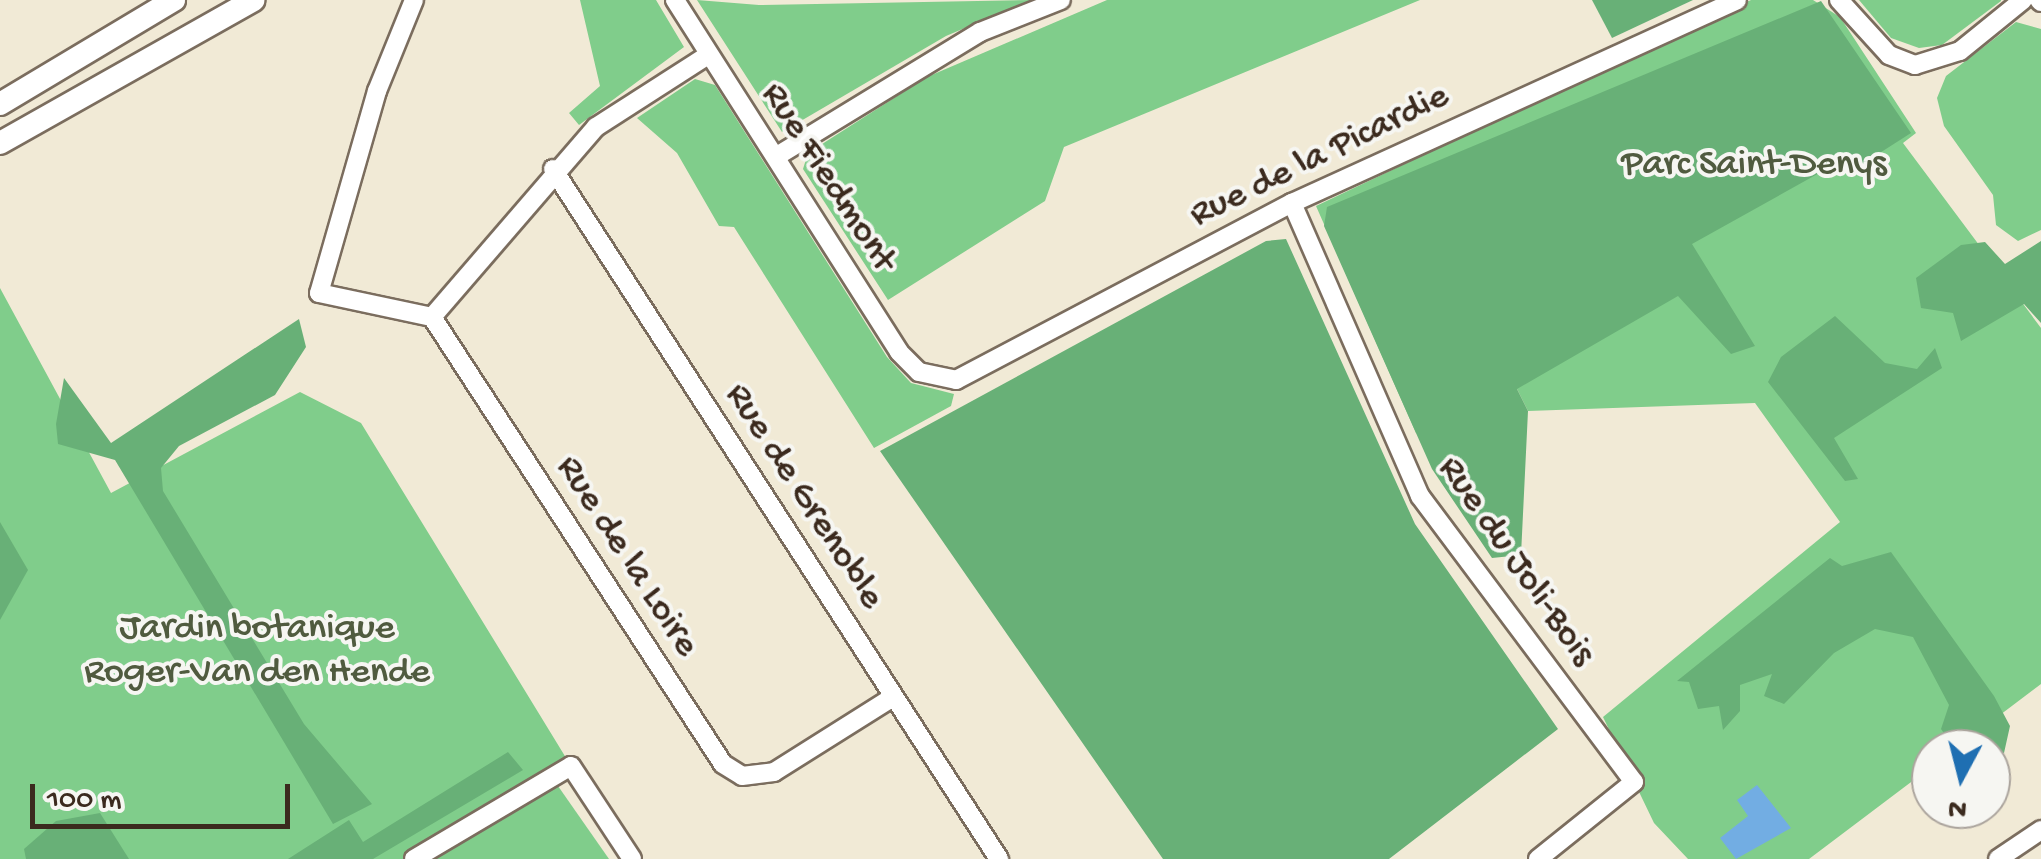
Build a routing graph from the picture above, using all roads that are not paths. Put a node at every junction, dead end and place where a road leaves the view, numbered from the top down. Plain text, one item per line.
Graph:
1 (174, 0) edge
2 (254, 0) edge
3 (414, 0) edge
4 (675, 0) edge
5 (1061, 0) edge
6 (1738, 0) edge
7 (1838, 0) edge
8 (2024, 0) edge
9 (708, 55) junction
10 (0, 104) edge
11 (0, 143) edge
12 (777, 156) junction
13 (553, 169) junction
14 (1292, 202) junction
15 (432, 317) junction
16 (937, 379) joint
17 (893, 698) junction
18 (2041, 830) edge
19 (414, 859) edge
20 (632, 859) edge
21 (999, 859) edge
22 (1539, 859) edge
23 (1998, 859) edge

1 - 10 main road
2 - 11 main road
3 - 15 street
4 - 9 street, Rue Fiedmont
5 - 12 street
6 - 14 street, Rue de la Picardie
7 - 8 street
9 - 12 street, Rue Fiedmont
9 - 13 street
12 - 16 street, Rue Fiedmont
13 - 15 street
13 - 17 street, Rue de Grenoble
14 - 16 street, Rue de la Picardie
14 - 22 street, Rue du Joli-Bois
15 - 17 street, Rue de la Loire
17 - 21 street, Rue de Grenoble
18 - 23 street
19 - 20 street

